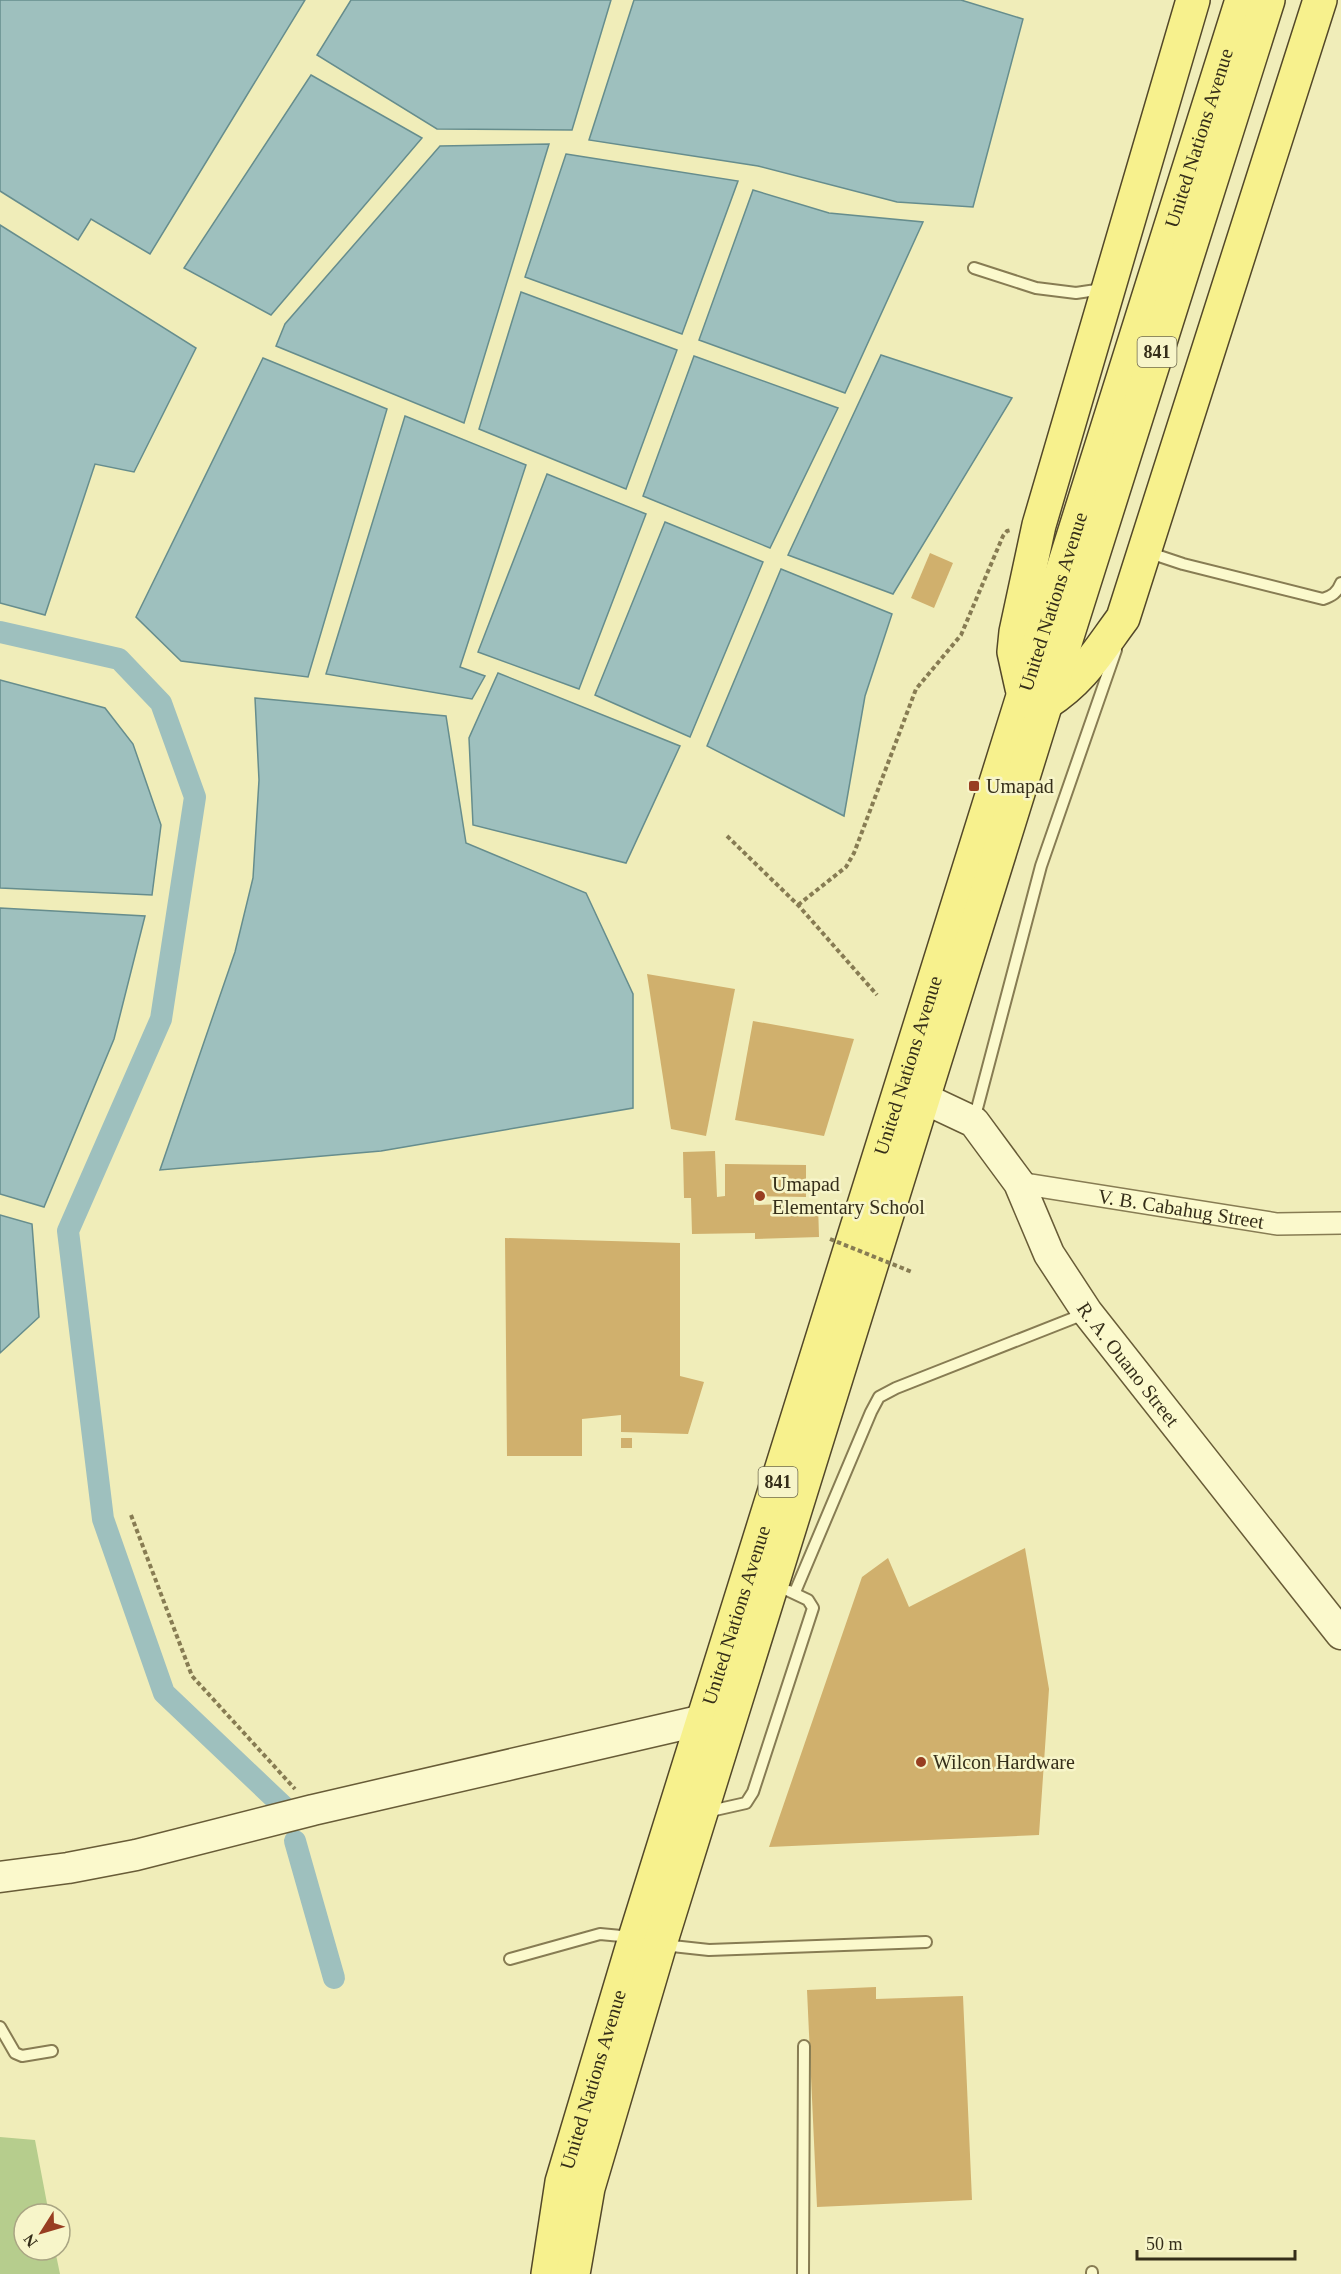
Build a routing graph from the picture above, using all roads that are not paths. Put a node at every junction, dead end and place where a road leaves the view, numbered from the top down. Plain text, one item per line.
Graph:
1 (1193, 0) edge
2 (1242, 0) edge
3 (1268, 0) edge
4 (1320, 0) edge
5 (974, 268) dead end
6 (1110, 288) junction
7 (1144, 551) junction
8 (1340, 589) edge
9 (1123, 618) junction
10 (1035, 698) junction
11 (923, 1098) junction
12 (974, 1122) junction
13 (1019, 1183) junction
14 (1341, 1223) edge
15 (1087, 1312) junction
16 (783, 1589) junction
17 (1341, 1634) edge
18 (703, 1720) junction
19 (700, 1814) junction
20 (0, 1877) edge
21 (647, 1941) junction
22 (926, 1942) dead end
23 (510, 1959) dead end
24 (0, 2027) edge
25 (804, 2046) dead end
26 (52, 2051) dead end
27 (548, 2274) edge
28 (573, 2274) edge
29 (803, 2274) edge

1 - 6 main road
2 - 10 main road, United Nations Avenue / 841
3 - 10 main road, United Nations Avenue / 841
4 - 7 main road
5 - 6 lane
6 - 10 main road
7 - 8 lane
7 - 9 main road
9 - 10 main road
9 - 12 lane
10 - 11 main road, United Nations Avenue / 841
10 - 18 main road, United Nations Avenue / 841
11 - 12 street, R. A. Ouano Street
11 - 16 main road, United Nations Avenue / 841
12 - 13 street, R. A. Ouano Street
13 - 14 street, V. B. Cabahug Street
13 - 15 street, R. A. Ouano Street
15 - 16 lane
15 - 17 street, R. A. Ouano Street
16 - 19 main road, United Nations Avenue / 841
16 - 19 lane
18 - 20 street
18 - 21 main road, United Nations Avenue / 841
19 - 21 main road, United Nations Avenue / 841
21 - 22 lane
21 - 23 lane
21 - 27 main road, United Nations Avenue / 841
21 - 28 main road, United Nations Avenue / 841
24 - 26 lane
25 - 29 lane

